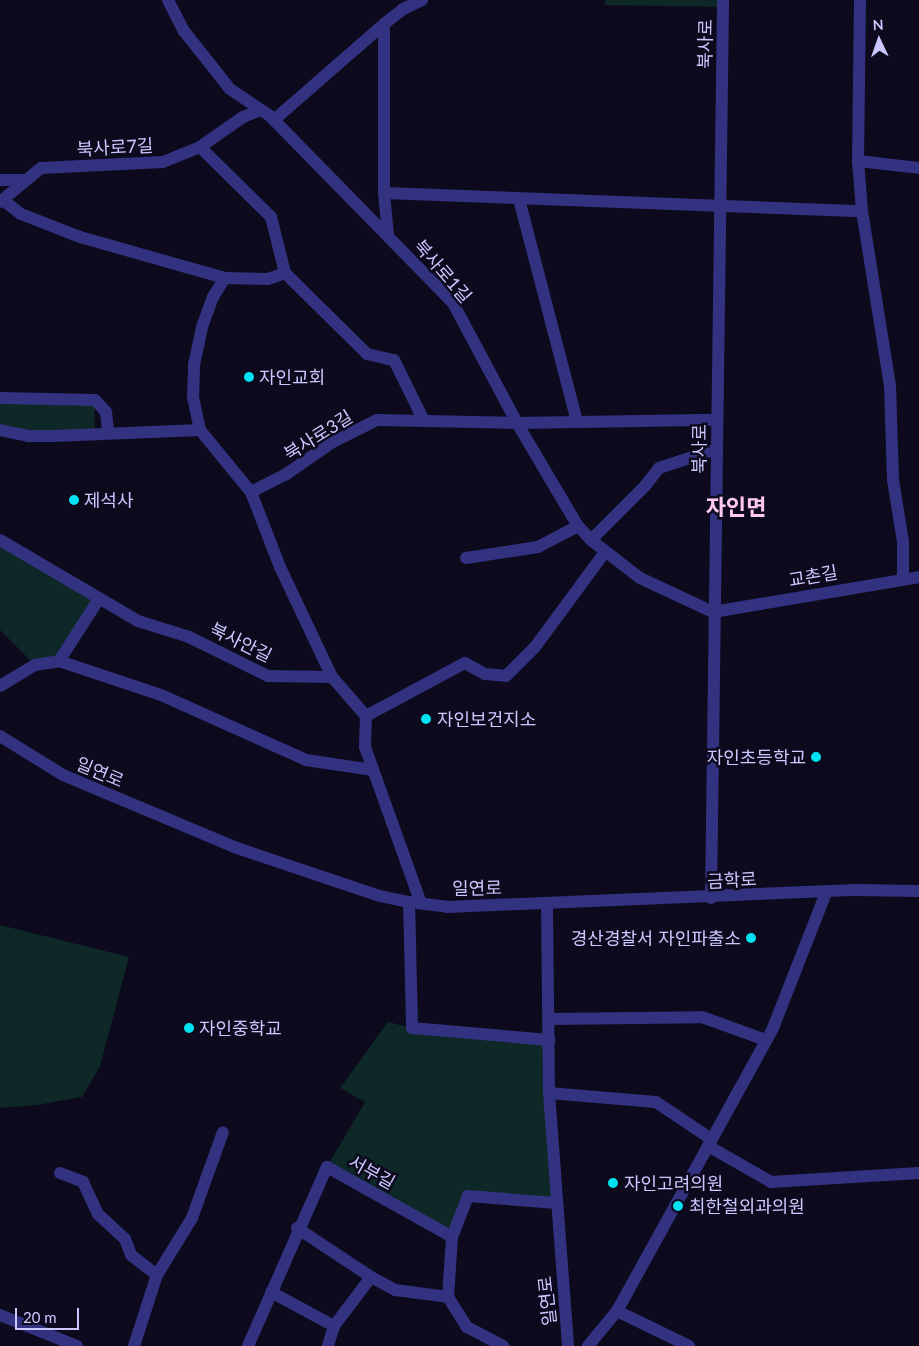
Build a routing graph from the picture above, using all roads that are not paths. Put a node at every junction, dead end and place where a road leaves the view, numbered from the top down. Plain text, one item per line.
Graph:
1 (168, 0) edge
2 (422, 0) edge
3 (723, 0) edge
4 (860, 0) edge
5 (401, 4) edge
6 (384, 24) junction
7 (260, 110) junction
8 (274, 120) junction
9 (200, 147) junction
10 (858, 161) junction
11 (919, 168) edge
12 (0, 180) edge
13 (24, 180) junction
14 (384, 193) junction
15 (519, 199) junction
16 (1, 201) edge
17 (720, 207) junction
18 (862, 211) junction
19 (388, 236) junction
20 (285, 273) junction
21 (225, 278) junction
22 (0, 398) edge
23 (716, 420) junction
24 (424, 421) junction
25 (576, 422) junction
26 (516, 423) junction
27 (0, 430) edge
28 (200, 430) junction
29 (108, 432) junction
30 (717, 449) junction
31 (251, 492) junction
32 (578, 526) junction
33 (0, 540) edge
34 (590, 540) junction
35 (606, 552) junction
36 (466, 558) dead end
37 (903, 578) junction
38 (919, 578) edge
39 (99, 599) junction
40 (713, 612) junction
41 (58, 661) junction
42 (332, 677) junction
43 (0, 686) edge
44 (366, 716) junction
45 (0, 736) edge
46 (373, 770) junction
47 (919, 891) edge
48 (826, 893) junction
49 (711, 898) junction
50 (415, 902) junction
51 (547, 904) junction
52 (549, 1019) junction
53 (549, 1040) junction
54 (766, 1040) junction
55 (549, 1093) junction
56 (223, 1132) dead end
57 (710, 1142) junction
58 (60, 1173) dead end
59 (919, 1173) edge
60 (556, 1203) junction
61 (297, 1228) junction
62 (452, 1236) junction
63 (157, 1275) junction
64 (371, 1278) junction
65 (271, 1292) junction
66 (448, 1297) junction
67 (617, 1311) junction
68 (0, 1315) edge
69 (334, 1326) junction
70 (77, 1346) edge
71 (134, 1346) edge
72 (248, 1346) edge
73 (328, 1346) edge
74 (503, 1346) edge
75 (568, 1346) edge
76 (588, 1346) edge
77 (689, 1346) edge

1 - 7 street, 북사로1길
2 - 5 street
3 - 17 street, 북사로
4 - 10 street
5 - 6 street
6 - 8 street
6 - 14 street
7 - 8 street, 북사로1길
7 - 9 street, 북사로7길
8 - 19 street, 북사로1길
9 - 13 street, 북사로7길
9 - 20 street
10 - 11 street
10 - 18 street
12 - 13 street
13 - 16 street, 북사로7길
14 - 15 street
14 - 19 street
15 - 17 street
15 - 25 street
16 - 21 street
17 - 18 street
17 - 23 street, 북사로
18 - 37 street
19 - 26 street, 북사로1길
20 - 21 street
20 - 24 street
21 - 28 street
22 - 29 street
23 - 25 street, 북사로3길
23 - 30 street, 북사로
24 - 26 street, 북사로3길
24 - 31 street, 북사로3길
25 - 26 street, 북사로3길
26 - 32 street, 북사로1길
27 - 29 street
28 - 29 street
28 - 31 street
30 - 34 street
30 - 40 street, 북사로
31 - 42 street
32 - 34 street, 북사로1길
32 - 36 street
33 - 39 street, 북사안길
34 - 35 street, 북사로1길
35 - 40 street, 북사로1길
35 - 44 street
37 - 38 street, 교촌길
37 - 40 street, 교촌길
39 - 41 street
39 - 42 street, 북사안길
40 - 49 street, 북사로
41 - 43 street
41 - 46 street
42 - 44 street
44 - 46 street
45 - 50 street, 일연로
46 - 50 street
47 - 48 street, 금학로
48 - 49 street, 금학로
48 - 54 street
49 - 51 street, 금학로
50 - 51 street, 일연로
50 - 53 street
51 - 52 street, 일연로
52 - 53 street, 일연로
52 - 54 street
53 - 55 street, 일연로
54 - 57 street
55 - 57 street
55 - 60 street, 일연로
56 - 63 street
57 - 59 street
57 - 67 street
58 - 63 street
60 - 62 street
60 - 75 street, 일연로
61 - 62 street, 서부길
61 - 64 street
61 - 65 street, 서부길
62 - 66 street
63 - 71 street
64 - 66 street
64 - 69 street
65 - 69 street
65 - 72 street, 서부길
66 - 74 street
67 - 76 street
67 - 77 street
68 - 70 street
69 - 73 street

